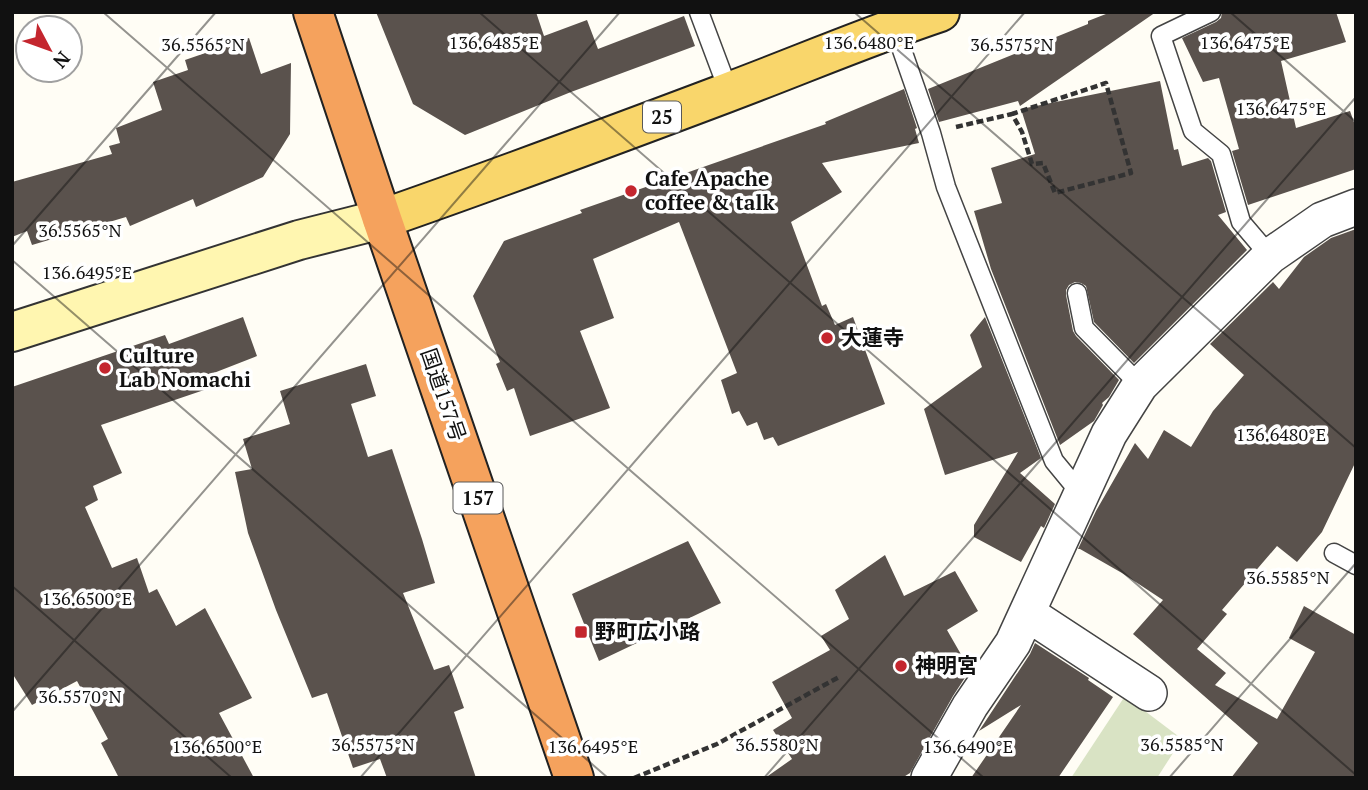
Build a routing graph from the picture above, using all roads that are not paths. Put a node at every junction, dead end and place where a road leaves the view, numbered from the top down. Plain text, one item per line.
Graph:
1 (313, 12) edge
2 (699, 12) edge
3 (940, 12) edge
4 (1210, 12) edge
5 (894, 27) junction
6 (729, 92) junction
7 (1356, 207) edge
8 (382, 219) junction
9 (1270, 256) junction
10 (1077, 293) dead end
11 (12, 332) edge
12 (1140, 385) junction
13 (1082, 495) junction
14 (1334, 553) dead end
15 (1356, 565) edge
16 (1027, 613) junction
17 (1149, 692) dead end
18 (574, 778) edge
19 (929, 778) edge

1 - 8 highway, 国道157号 / 157
2 - 6 lane
3 - 5 main road, 25
4 - 9 lane
5 - 6 main road, 25
5 - 13 lane
6 - 8 main road, 25
7 - 9 street
8 - 11 main road
8 - 18 highway, 国道157号 / 157
9 - 12 street
10 - 12 lane
12 - 13 street
13 - 16 street
14 - 15 lane
16 - 17 street
16 - 19 street

